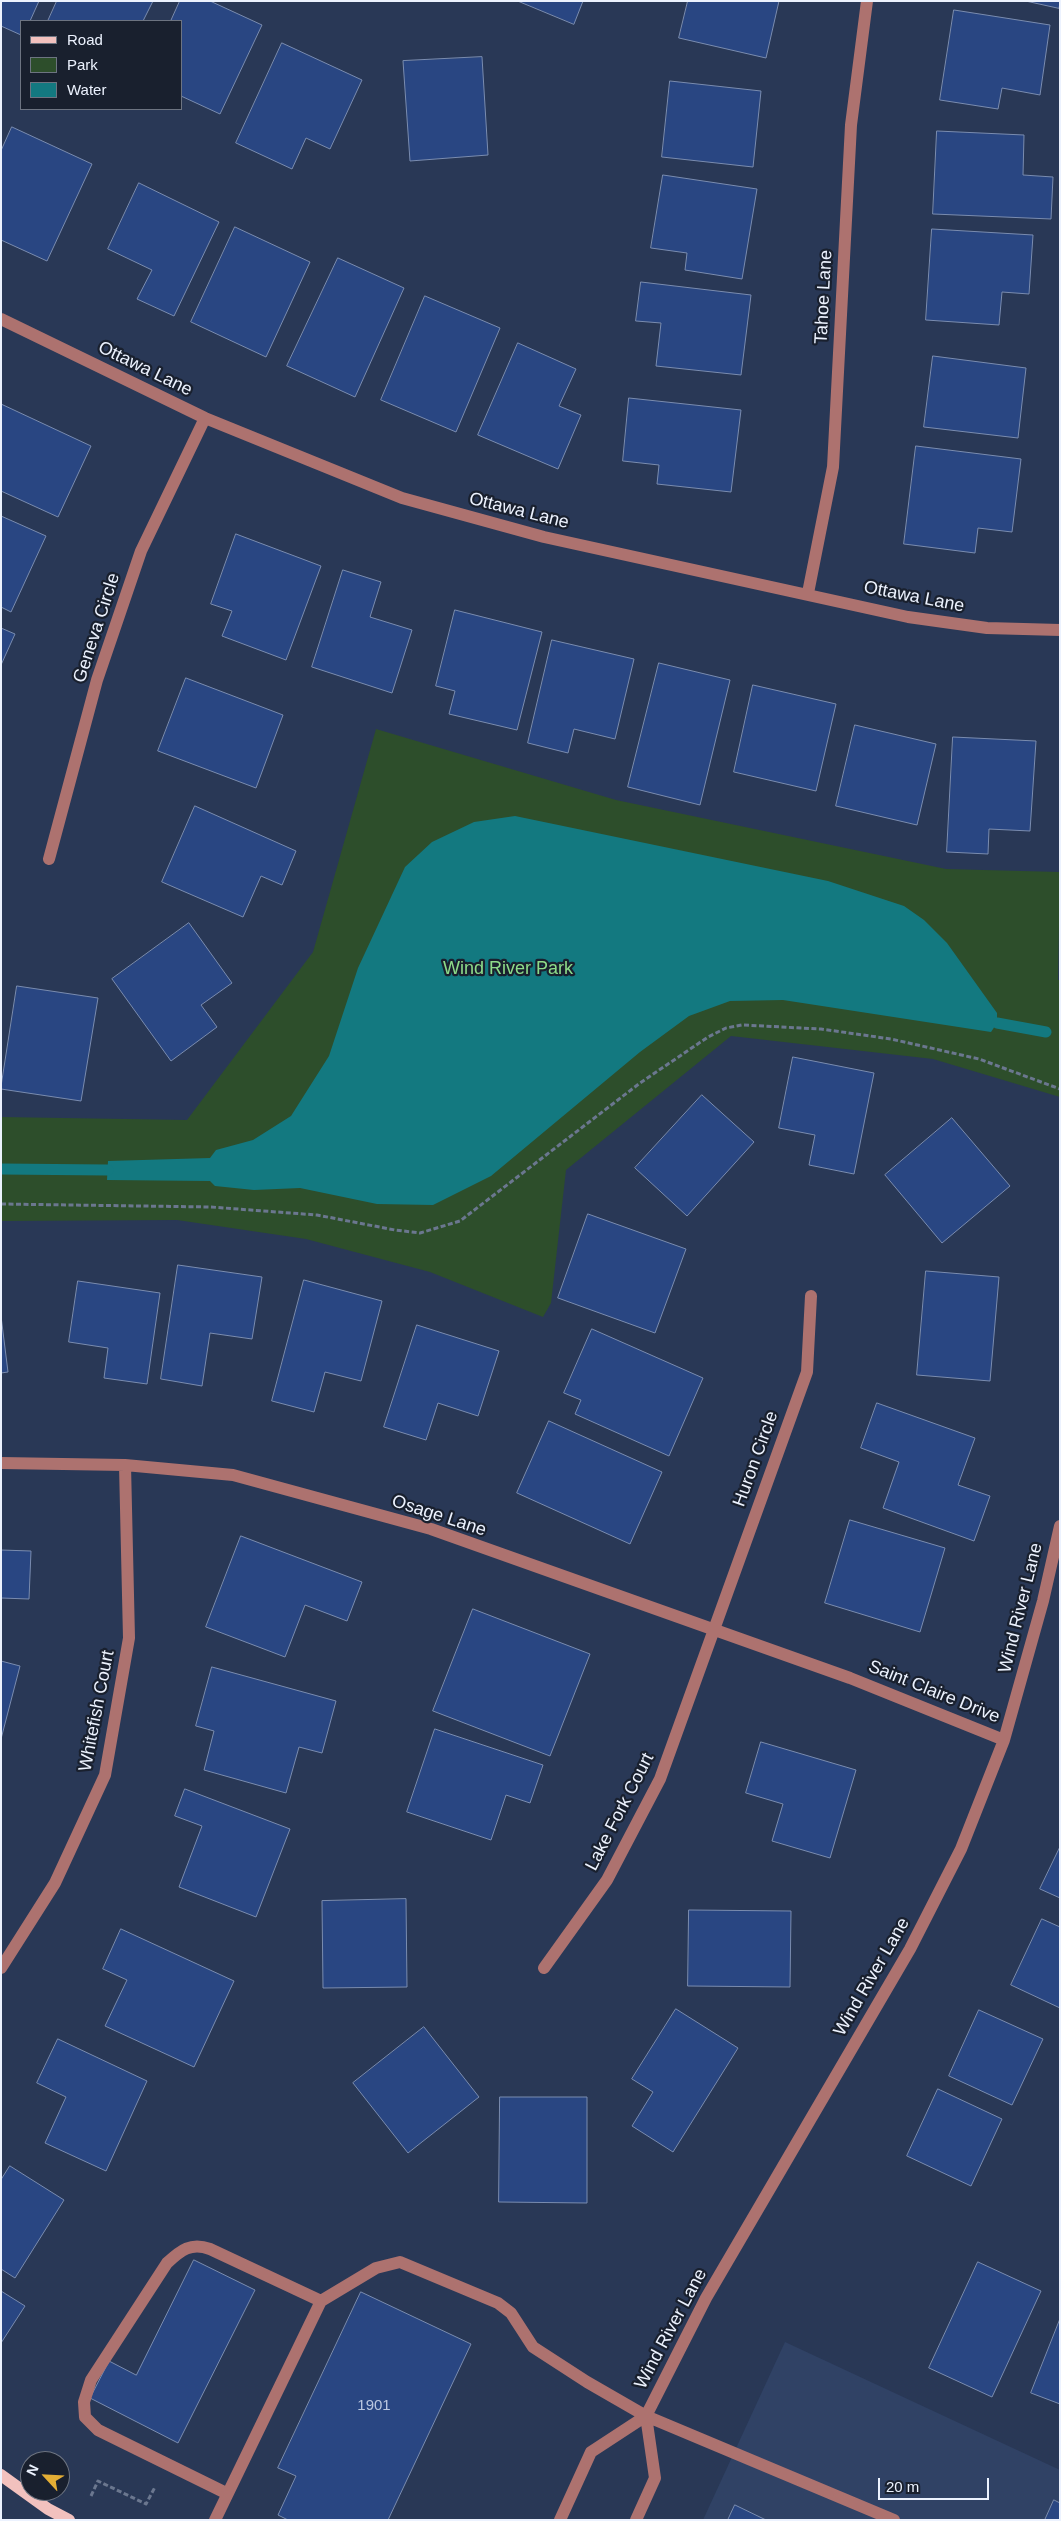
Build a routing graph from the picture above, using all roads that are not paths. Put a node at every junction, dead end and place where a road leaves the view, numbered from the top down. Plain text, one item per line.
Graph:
1 (867, 1) edge
2 (1, 319) edge
3 (205, 418) junction
4 (808, 593) junction
5 (1060, 630) edge
6 (49, 859) dead end
7 (811, 1296) dead end
8 (1, 1463) edge
9 (125, 1465) junction
10 (1060, 1526) edge
11 (712, 1631) junction
12 (850, 1678) joint
13 (1004, 1740) junction
14 (1, 1968) edge
15 (544, 1968) dead end
16 (321, 2301) junction
17 (646, 2416) junction
18 (1, 2475) edge
19 (226, 2494) junction
20 (69, 2520) edge
21 (215, 2520) edge
22 (560, 2520) edge
23 (636, 2520) edge
24 (894, 2520) edge

1 - 4 street, Tahoe Lane
2 - 3 street, Ottawa Lane
3 - 4 street, Ottawa Lane
3 - 6 street, Geneva Circle
4 - 5 street, Ottawa Lane
7 - 11 street, Huron Circle
8 - 9 street, Osage Lane
9 - 11 street, Osage Lane
9 - 14 street, Whitefish Court
10 - 13 street, Wind River Lane
11 - 12 street, Osage Lane
11 - 15 street, Lake Fork Court
12 - 13 street, Saint Claire Drive
13 - 17 street, Wind River Lane
16 - 17 street
16 - 19 street
16 - 19 street
17 - 22 street, Wind River Lane
17 - 23 street, Wind River Lane
17 - 24 street
18 - 20 main road
19 - 21 street

